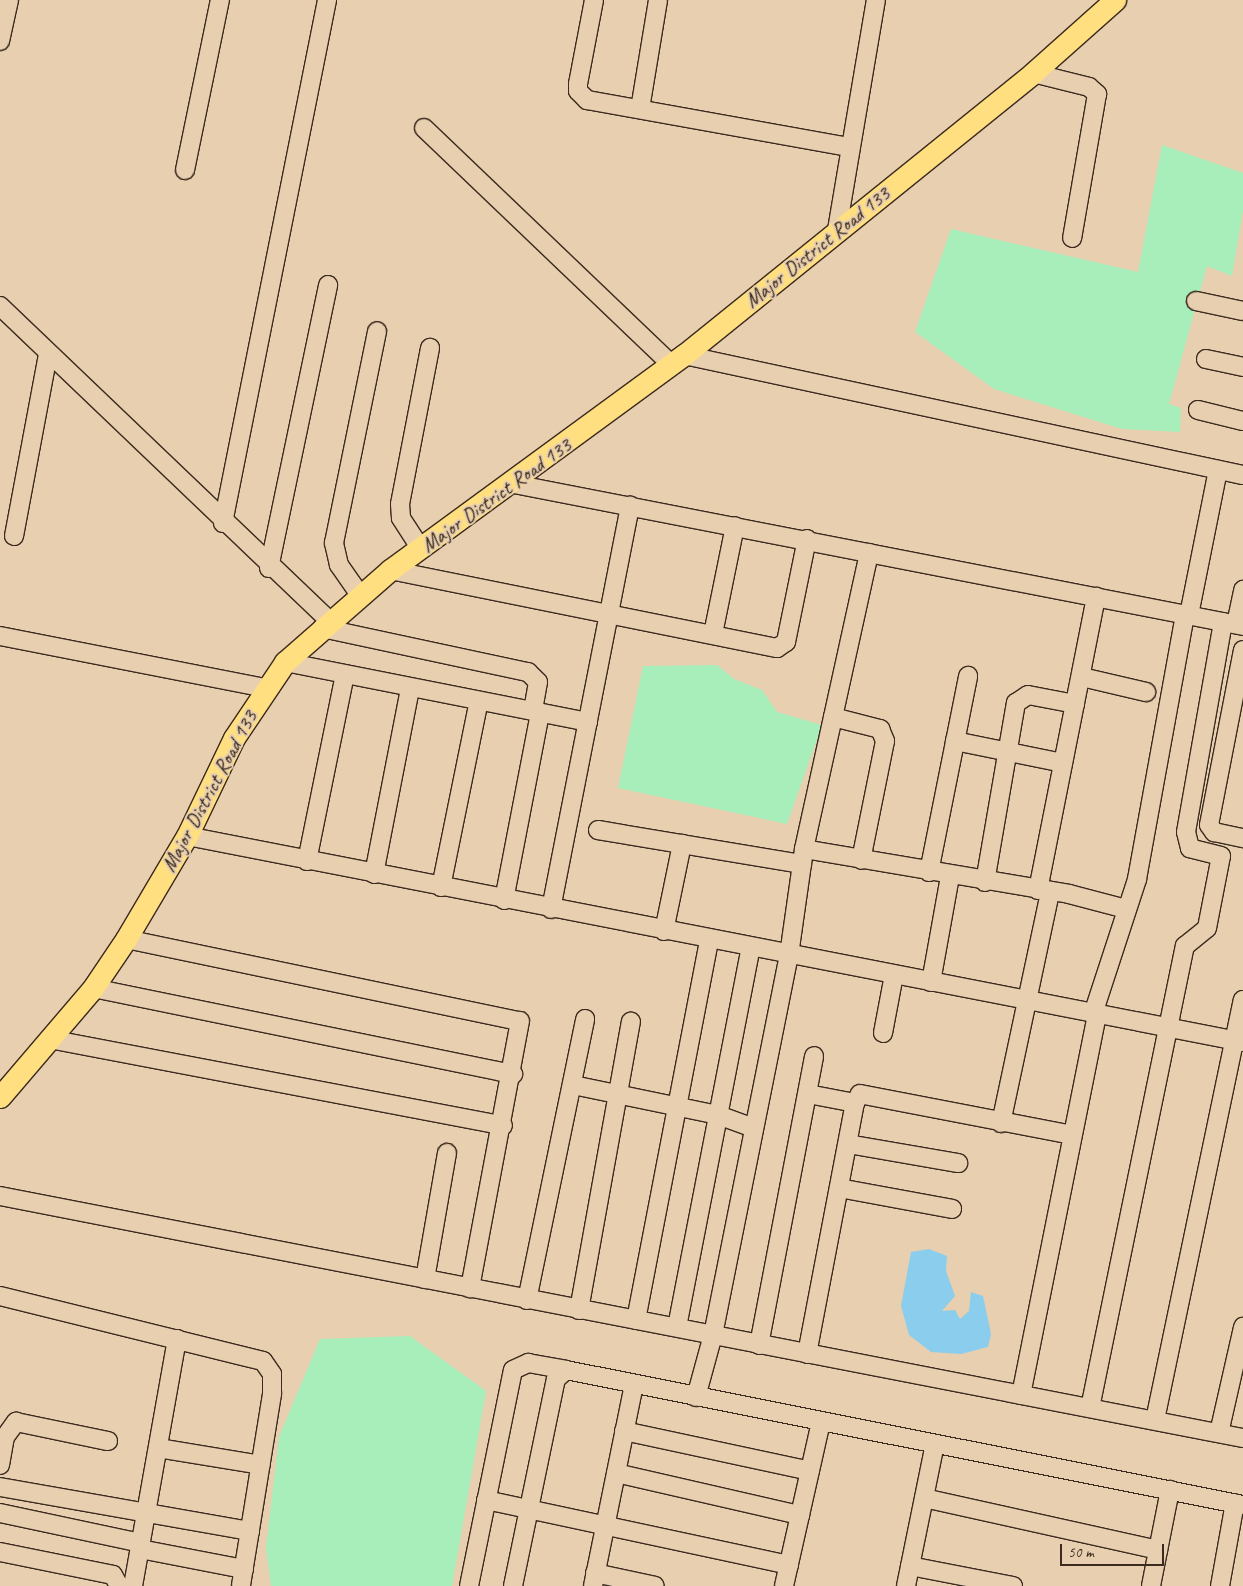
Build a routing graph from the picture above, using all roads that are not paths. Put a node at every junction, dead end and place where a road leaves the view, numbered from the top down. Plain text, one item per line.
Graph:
1 (9, 0) edge
2 (220, 0) edge
3 (327, 0) edge
4 (594, 0) edge
5 (658, 0) edge
6 (876, 0) edge
7 (1115, 0) edge
8 (0, 40) edge
9 (1034, 73) junction
10 (640, 109) junction
11 (424, 128) dead end
12 (849, 147) junction
13 (185, 170) dead end
14 (836, 230) junction
15 (1072, 238) dead end
16 (328, 285) dead end
17 (1196, 301) dead end
18 (0, 306) edge
19 (1243, 311) edge
20 (377, 331) dead end
21 (430, 348) dead end
22 (48, 354) junction
23 (1206, 359) dead end
24 (678, 360) junction
25 (1243, 367) edge
26 (1198, 410) dead end
27 (1243, 421) edge
28 (1218, 470) junction
29 (1243, 475) edge
30 (514, 484) junction
31 (630, 506) junction
32 (223, 523) junction
33 (735, 526) junction
34 (14, 536) dead end
35 (807, 539) junction
36 (421, 549) junction
37 (869, 553) junction
38 (269, 568) junction
39 (390, 570) junction
40 (1243, 590) edge
41 (360, 595) junction
42 (1096, 597) junction
43 (609, 613) junction
44 (1187, 615) junction
45 (1234, 624) edge
46 (326, 625) junction
47 (713, 634) junction
48 (0, 636) edge
49 (1243, 650) edge
50 (285, 662) junction
51 (345, 675) junction
52 (968, 676) dead end
53 (1082, 677) junction
54 (264, 688) junction
55 (410, 688) junction
56 (1146, 692) dead end
57 (479, 701) junction
58 (1075, 704) junction
59 (537, 712) junction
60 (833, 717) junction
61 (588, 722) junction
62 (955, 741) junction
63 (1008, 752) junction
64 (1063, 763) junction
65 (598, 830) dead end
66 (187, 836) junction
67 (1234, 837) edge
68 (682, 844) junction
69 (1222, 856) junction
70 (803, 857) junction
71 (861, 860) junction
72 (307, 861) junction
73 (929, 872) junction
74 (374, 874) junction
75 (950, 876) junction
76 (985, 882) junction
77 (442, 888) junction
78 (1044, 892) junction
79 (504, 900) junction
80 (551, 909) junction
81 (1126, 909) junction
82 (664, 931) junction
83 (126, 939) junction
84 (709, 940) junction
85 (751, 948) junction
86 (789, 955) junction
87 (894, 975) junction
88 (931, 982) junction
89 (93, 988) junction
90 (1243, 1000) edge
91 (1026, 1003) junction
92 (1095, 1014) junction
93 (585, 1019) dead end
94 (631, 1022) dead end
95 (1166, 1028) junction
96 (882, 1033) dead end
97 (49, 1040) junction
98 (1239, 1041) edge
99 (814, 1056) dead end
100 (513, 1074) junction
101 (573, 1085) junction
102 (808, 1094) junction
103 (618, 1095) junction
104 (0, 1097) edge
105 (855, 1103) junction
106 (677, 1106) junction
107 (718, 1116) junction
108 (1001, 1123) junction
109 (503, 1126) junction
110 (754, 1128) junction
111 (1072, 1135) junction
112 (848, 1144) junction
113 (447, 1153) dead end
114 (958, 1163) dead end
115 (839, 1188) junction
116 (0, 1196) edge
117 (952, 1209) dead end
118 (425, 1279) junction
119 (470, 1288) junction
120 (0, 1296) edge
121 (527, 1300) junction
122 (579, 1310) junction
123 (636, 1320) junction
124 (1243, 1327) edge
125 (677, 1328) junction
126 (713, 1335) junction
127 (177, 1339) junction
128 (759, 1344) junction
129 (808, 1354) junction
130 (566, 1370) junction
131 (634, 1385) junction
132 (1021, 1395) junction
133 (696, 1397) junction
134 (1090, 1408) junction
135 (1155, 1420) junction
136 (821, 1422) junction
137 (624, 1431) junction
138 (1220, 1433) junction
139 (1243, 1438) edge
140 (108, 1441) dead end
141 (935, 1444) junction
142 (158, 1448) junction
143 (0, 1465) edge
144 (261, 1465) junction
145 (810, 1471) junction
146 (616, 1473) junction
147 (0, 1487) edge
148 (1170, 1490) junction
149 (924, 1498) junction
150 (486, 1500) junction
151 (1239, 1504) edge
152 (529, 1509) junction
153 (0, 1513) edge
154 (146, 1513) junction
155 (800, 1516) junction
156 (605, 1524) junction
157 (250, 1531) junction
158 (140, 1546) junction
159 (1158, 1550) junction
160 (0, 1552) edge
161 (789, 1565) junction
162 (910, 1566) junction
163 (243, 1578) edge
164 (594, 1579) edge
165 (119, 1586) edge
166 (133, 1586) edge
167 (469, 1586) edge
168 (513, 1586) edge
169 (655, 1586) edge
170 (784, 1586) edge
171 (906, 1586) edge
172 (1013, 1586) edge
173 (1151, 1586) edge
174 (1220, 1586) edge

1 - 8 street
2 - 13 street
3 - 32 street
4 - 10 street
5 - 10 street
6 - 12 street
7 - 9 main road, Major District Road 133
9 - 14 main road, Major District Road 133
9 - 15 street
10 - 12 street
11 - 24 street
12 - 14 street
14 - 24 main road, Major District Road 133
16 - 38 street
17 - 19 street
18 - 22 street
20 - 41 street
21 - 36 street
22 - 32 street
22 - 34 street
23 - 25 street
24 - 28 street
24 - 30 main road, Major District Road 133
26 - 27 street
28 - 29 street
28 - 44 street
30 - 31 street
30 - 36 main road, Major District Road 133
31 - 33 street
31 - 43 street
32 - 38 street
33 - 35 street
33 - 47 street
35 - 37 street
35 - 47 street
36 - 39 main road, Major District Road 133
37 - 42 street
37 - 60 street
38 - 46 street
39 - 41 main road, Major District Road 133
39 - 43 street
40 - 45 street
41 - 46 main road, Major District Road 133
42 - 44 street
42 - 53 street
43 - 47 street
43 - 61 street
44 - 45 street
44 - 81 street
45 - 69 street
46 - 50 main road, Major District Road 133
46 - 59 street
48 - 54 street
49 - 67 street
50 - 51 street
50 - 54 main road, Major District Road 133
51 - 55 street
51 - 72 street
52 - 62 street
53 - 56 street
53 - 58 street
54 - 66 main road, Major District Road 133
55 - 57 street
55 - 74 street
57 - 59 street
57 - 77 street
58 - 63 street
58 - 64 street
59 - 61 street
59 - 79 street
60 - 70 street
60 - 71 street
61 - 80 street
62 - 63 street
62 - 73 street
63 - 64 street
63 - 76 street
64 - 78 street
65 - 68 street
66 - 72 street
66 - 83 main road, Major District Road 133
67 - 69 street
68 - 70 street
68 - 82 street
69 - 95 street
70 - 71 street
70 - 86 street
71 - 73 street
72 - 74 street
73 - 75 street
74 - 77 street
75 - 76 street
75 - 88 street
76 - 78 street
77 - 79 street
78 - 81 street
78 - 91 street
79 - 80 street
80 - 82 street
81 - 92 street
82 - 84 street
83 - 89 main road, Major District Road 133
83 - 100 street
84 - 85 street
84 - 106 street
85 - 86 street
85 - 107 street
86 - 87 street
86 - 110 street
87 - 88 street
87 - 96 street
88 - 91 street
89 - 97 main road, Major District Road 133
89 - 100 street
90 - 98 street
91 - 92 street
91 - 108 street
92 - 95 street
92 - 111 street
93 - 101 street
94 - 103 street
95 - 98 street
95 - 134 street
97 - 104 main road, Major District Road 133
97 - 109 street
98 - 135 street
99 - 102 street
100 - 109 street
101 - 103 street
101 - 121 street
102 - 105 street
102 - 128 street
103 - 106 street
103 - 122 street
105 - 108 street
105 - 112 street
106 - 107 street
106 - 123 street
107 - 110 street
107 - 125 street
108 - 111 street
109 - 119 street
110 - 126 street
111 - 132 street
112 - 114 street
112 - 115 street
113 - 118 street
115 - 117 street
115 - 129 street
116 - 118 street
118 - 119 street
119 - 121 street
120 - 127 street
121 - 122 street
122 - 123 street
123 - 125 street
124 - 138 street
125 - 126 street
126 - 128 street
126 - 133 street
127 - 142 street
127 - 144 street
128 - 129 street
129 - 132 street
130 - 131 street
130 - 150 street
130 - 152 street
131 - 133 street
131 - 137 street
132 - 134 street
133 - 136 street
134 - 135 street
135 - 138 street
136 - 141 street
136 - 145 street
137 - 145 street
137 - 146 street
138 - 139 street
140 - 143 street
141 - 148 street
141 - 149 street
142 - 144 street
142 - 154 street
144 - 157 street
145 - 155 street
146 - 155 street
146 - 156 street
147 - 154 street
148 - 151 street
148 - 159 street
149 - 159 street
149 - 162 street
150 - 152 street
150 - 167 street
151 - 174 street
152 - 156 street
152 - 168 street
153 - 158 street
154 - 157 street
154 - 158 street
155 - 161 street
156 - 161 street
156 - 164 street
157 - 163 street
158 - 163 street
158 - 166 street
159 - 173 street
160 - 165 street
161 - 170 street
162 - 171 street
162 - 172 street
164 - 169 street

